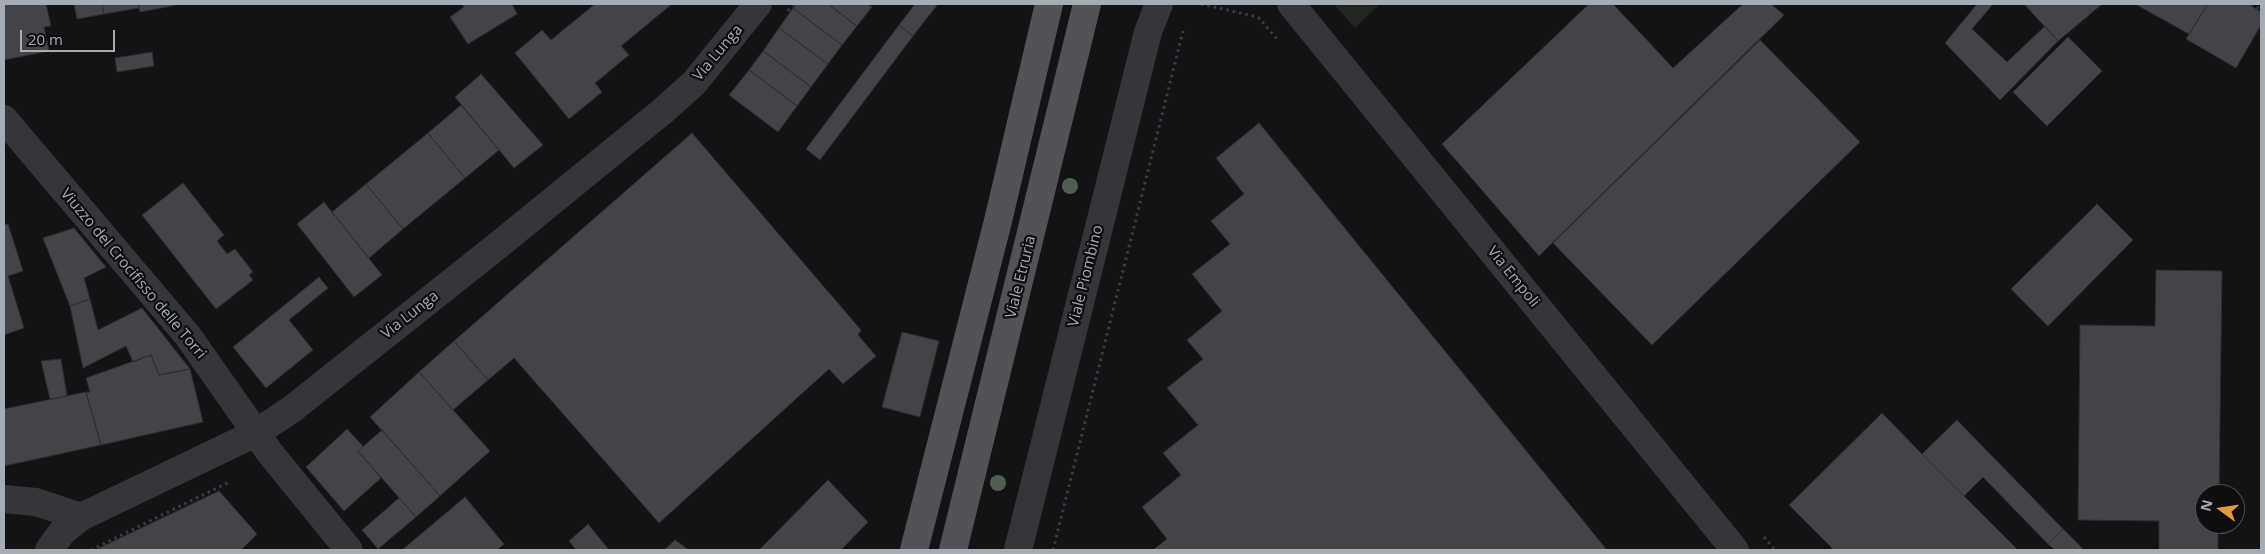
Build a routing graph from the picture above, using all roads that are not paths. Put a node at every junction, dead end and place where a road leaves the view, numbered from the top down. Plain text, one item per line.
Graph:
1 (758, 4) edge
2 (1049, 4) edge
3 (1087, 4) edge
4 (1158, 4) edge
5 (1291, 4) edge
6 (4, 120) edge
7 (256, 433) junction
8 (4, 499) edge
9 (81, 518) junction
10 (49, 550) edge
11 (349, 550) edge
12 (914, 550) edge
13 (952, 550) edge
14 (1018, 550) edge
15 (1735, 550) edge

1 - 7 street, Via Lunga
2 - 12 main road
3 - 13 main road, Viale Etruria
4 - 14 street, Viale Piombino
5 - 15 street, Via Empoli
6 - 7 street, Viuzzo del Crocifisso delle Torri
7 - 9 street, Via Lunga
7 - 11 street, Viuzzo del Crocifisso delle Torri
8 - 9 street
9 - 10 street, Via Lunga

